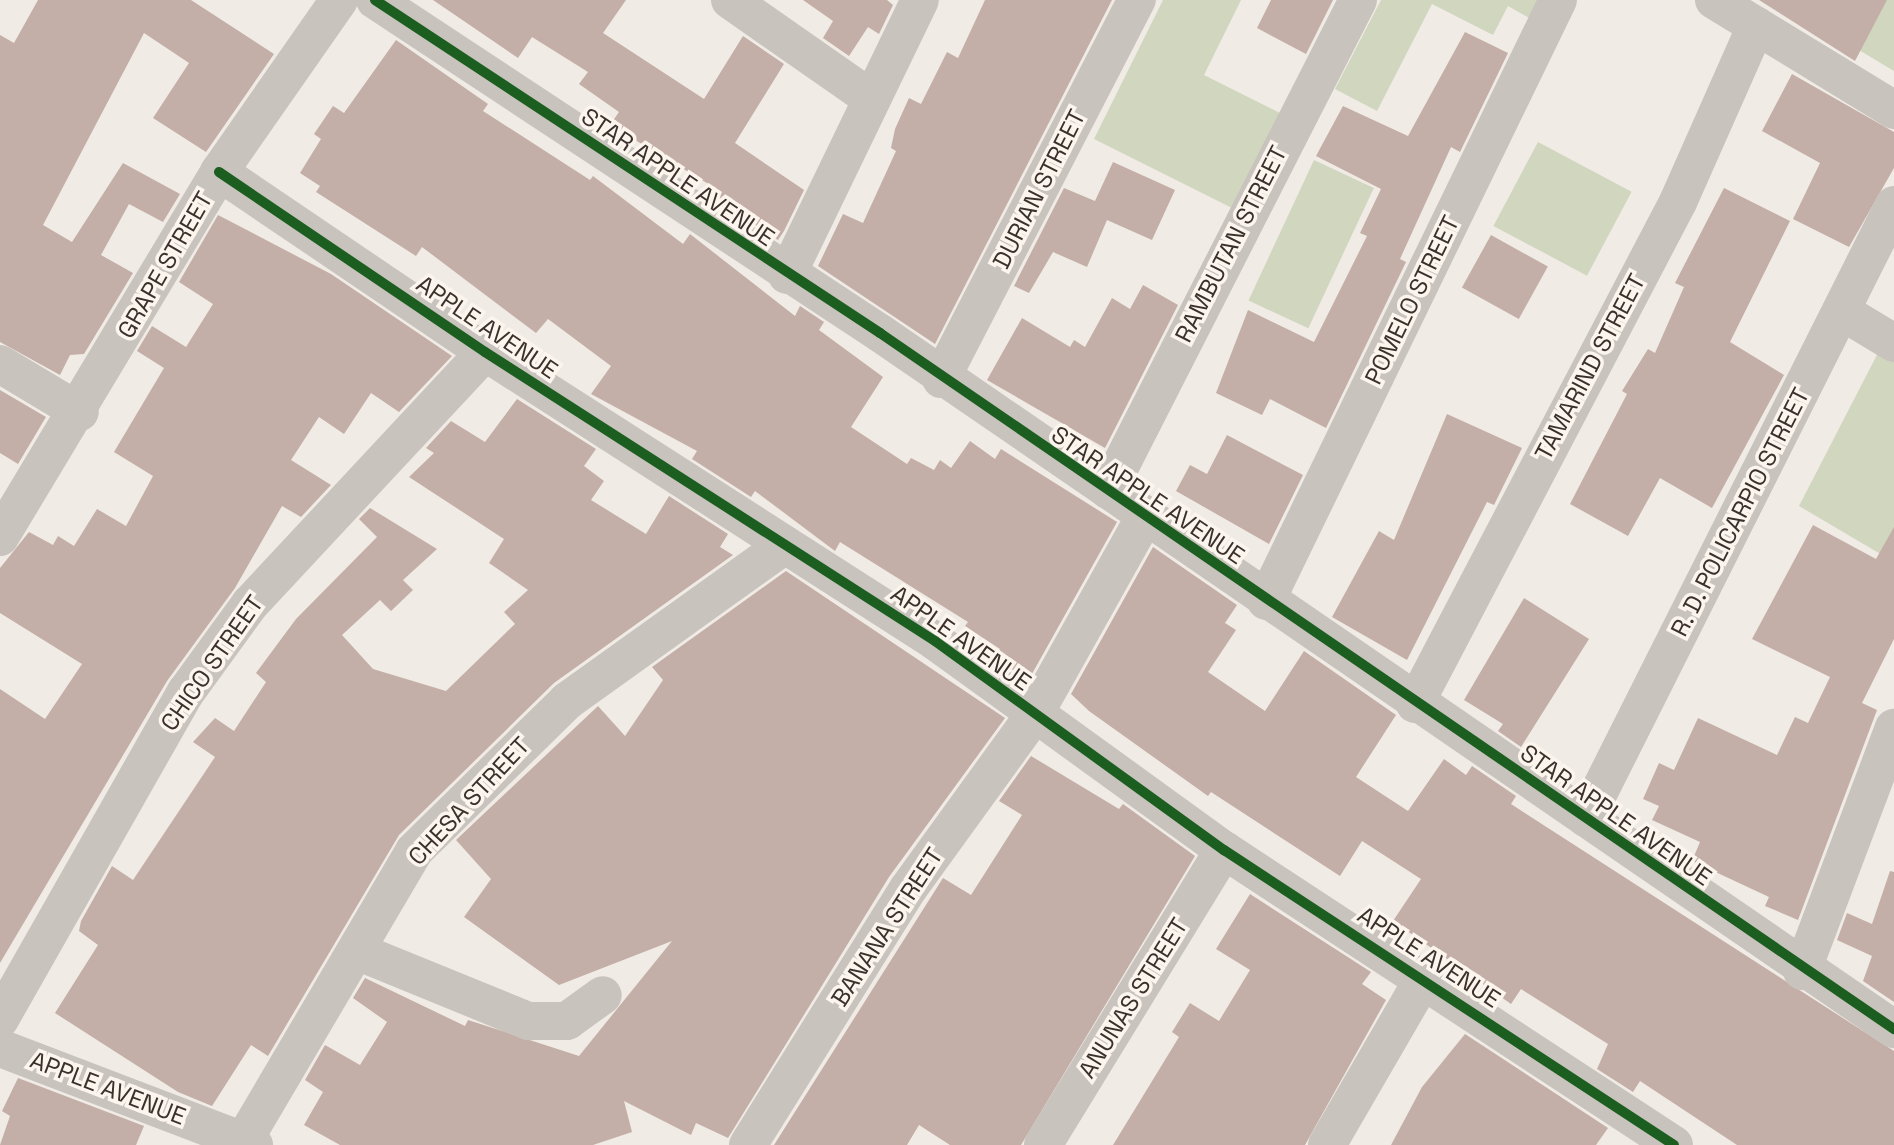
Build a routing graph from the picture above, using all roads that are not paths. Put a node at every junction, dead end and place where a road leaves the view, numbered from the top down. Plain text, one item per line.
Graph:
1 (339, 0) edge
2 (374, 0) edge
3 (730, 0) edge
4 (920, 0) edge
5 (1137, 0) edge
6 (1358, 0) edge
7 (1558, 0) edge
8 (1714, 0) edge
9 (1756, 26) junction
10 (872, 99) junction
11 (1894, 110) edge
12 (219, 172) junction
13 (1894, 205) edge
14 (787, 275) junction
15 (1841, 312) junction
16 (1894, 343) edge
17 (485, 352) junction
18 (0, 364) edge
19 (941, 379) junction
20 (80, 412) junction
21 (1108, 490) junction
22 (1144, 518) junction
23 (0, 537) edge
24 (785, 545) junction
25 (1266, 601) junction
26 (1415, 704) junction
27 (1034, 715) junction
28 (1894, 728) edge
29 (1586, 818) junction
30 (1224, 850) junction
31 (359, 952) junction
32 (1802, 971) junction
33 (1424, 978) junction
34 (603, 995) dead end
35 (0, 1019) edge
36 (1894, 1029) edge
37 (0, 1048) edge
38 (249, 1142) edge
39 (748, 1145) edge
40 (1043, 1145) edge
41 (1327, 1145) edge
42 (1674, 1145) edge

1 - 12 street, GRAPE STREET
2 - 14 street, STAR APPLE AVENUE
3 - 10 street
4 - 10 street
5 - 19 street, DURIAN STREET
6 - 21 street, RAMBUTAN STREET
7 - 25 street, POMELO STREET
8 - 9 street
9 - 11 street
9 - 26 street, TAMARIND STREET
10 - 14 street
12 - 17 street, APPLE AVENUE
12 - 20 street, GRAPE STREET
13 - 15 street, R. D. POLICARPIO STREET
14 - 19 street, STAR APPLE AVENUE
15 - 16 street
15 - 29 street, R. D. POLICARPIO STREET
17 - 24 street, APPLE AVENUE
17 - 35 street, CHICO STREET
18 - 20 street
19 - 21 street, STAR APPLE AVENUE
20 - 23 street, GRAPE STREET
21 - 22 street, STAR APPLE AVENUE
22 - 25 street, STAR APPLE AVENUE
22 - 27 street, BANANA STREET
24 - 27 street, APPLE AVENUE
24 - 31 street, CHESA STREET
25 - 26 street, STAR APPLE AVENUE
26 - 29 street, STAR APPLE AVENUE
27 - 30 street, APPLE AVENUE
27 - 39 street, BANANA STREET
28 - 32 street
29 - 32 street, STAR APPLE AVENUE
30 - 33 street, APPLE AVENUE
30 - 40 street, ANUNAS STREET
31 - 34 street
31 - 38 street, CHESA STREET
32 - 36 street, STAR APPLE AVENUE
33 - 41 street
33 - 42 street, APPLE AVENUE
37 - 38 street, APPLE AVENUE

